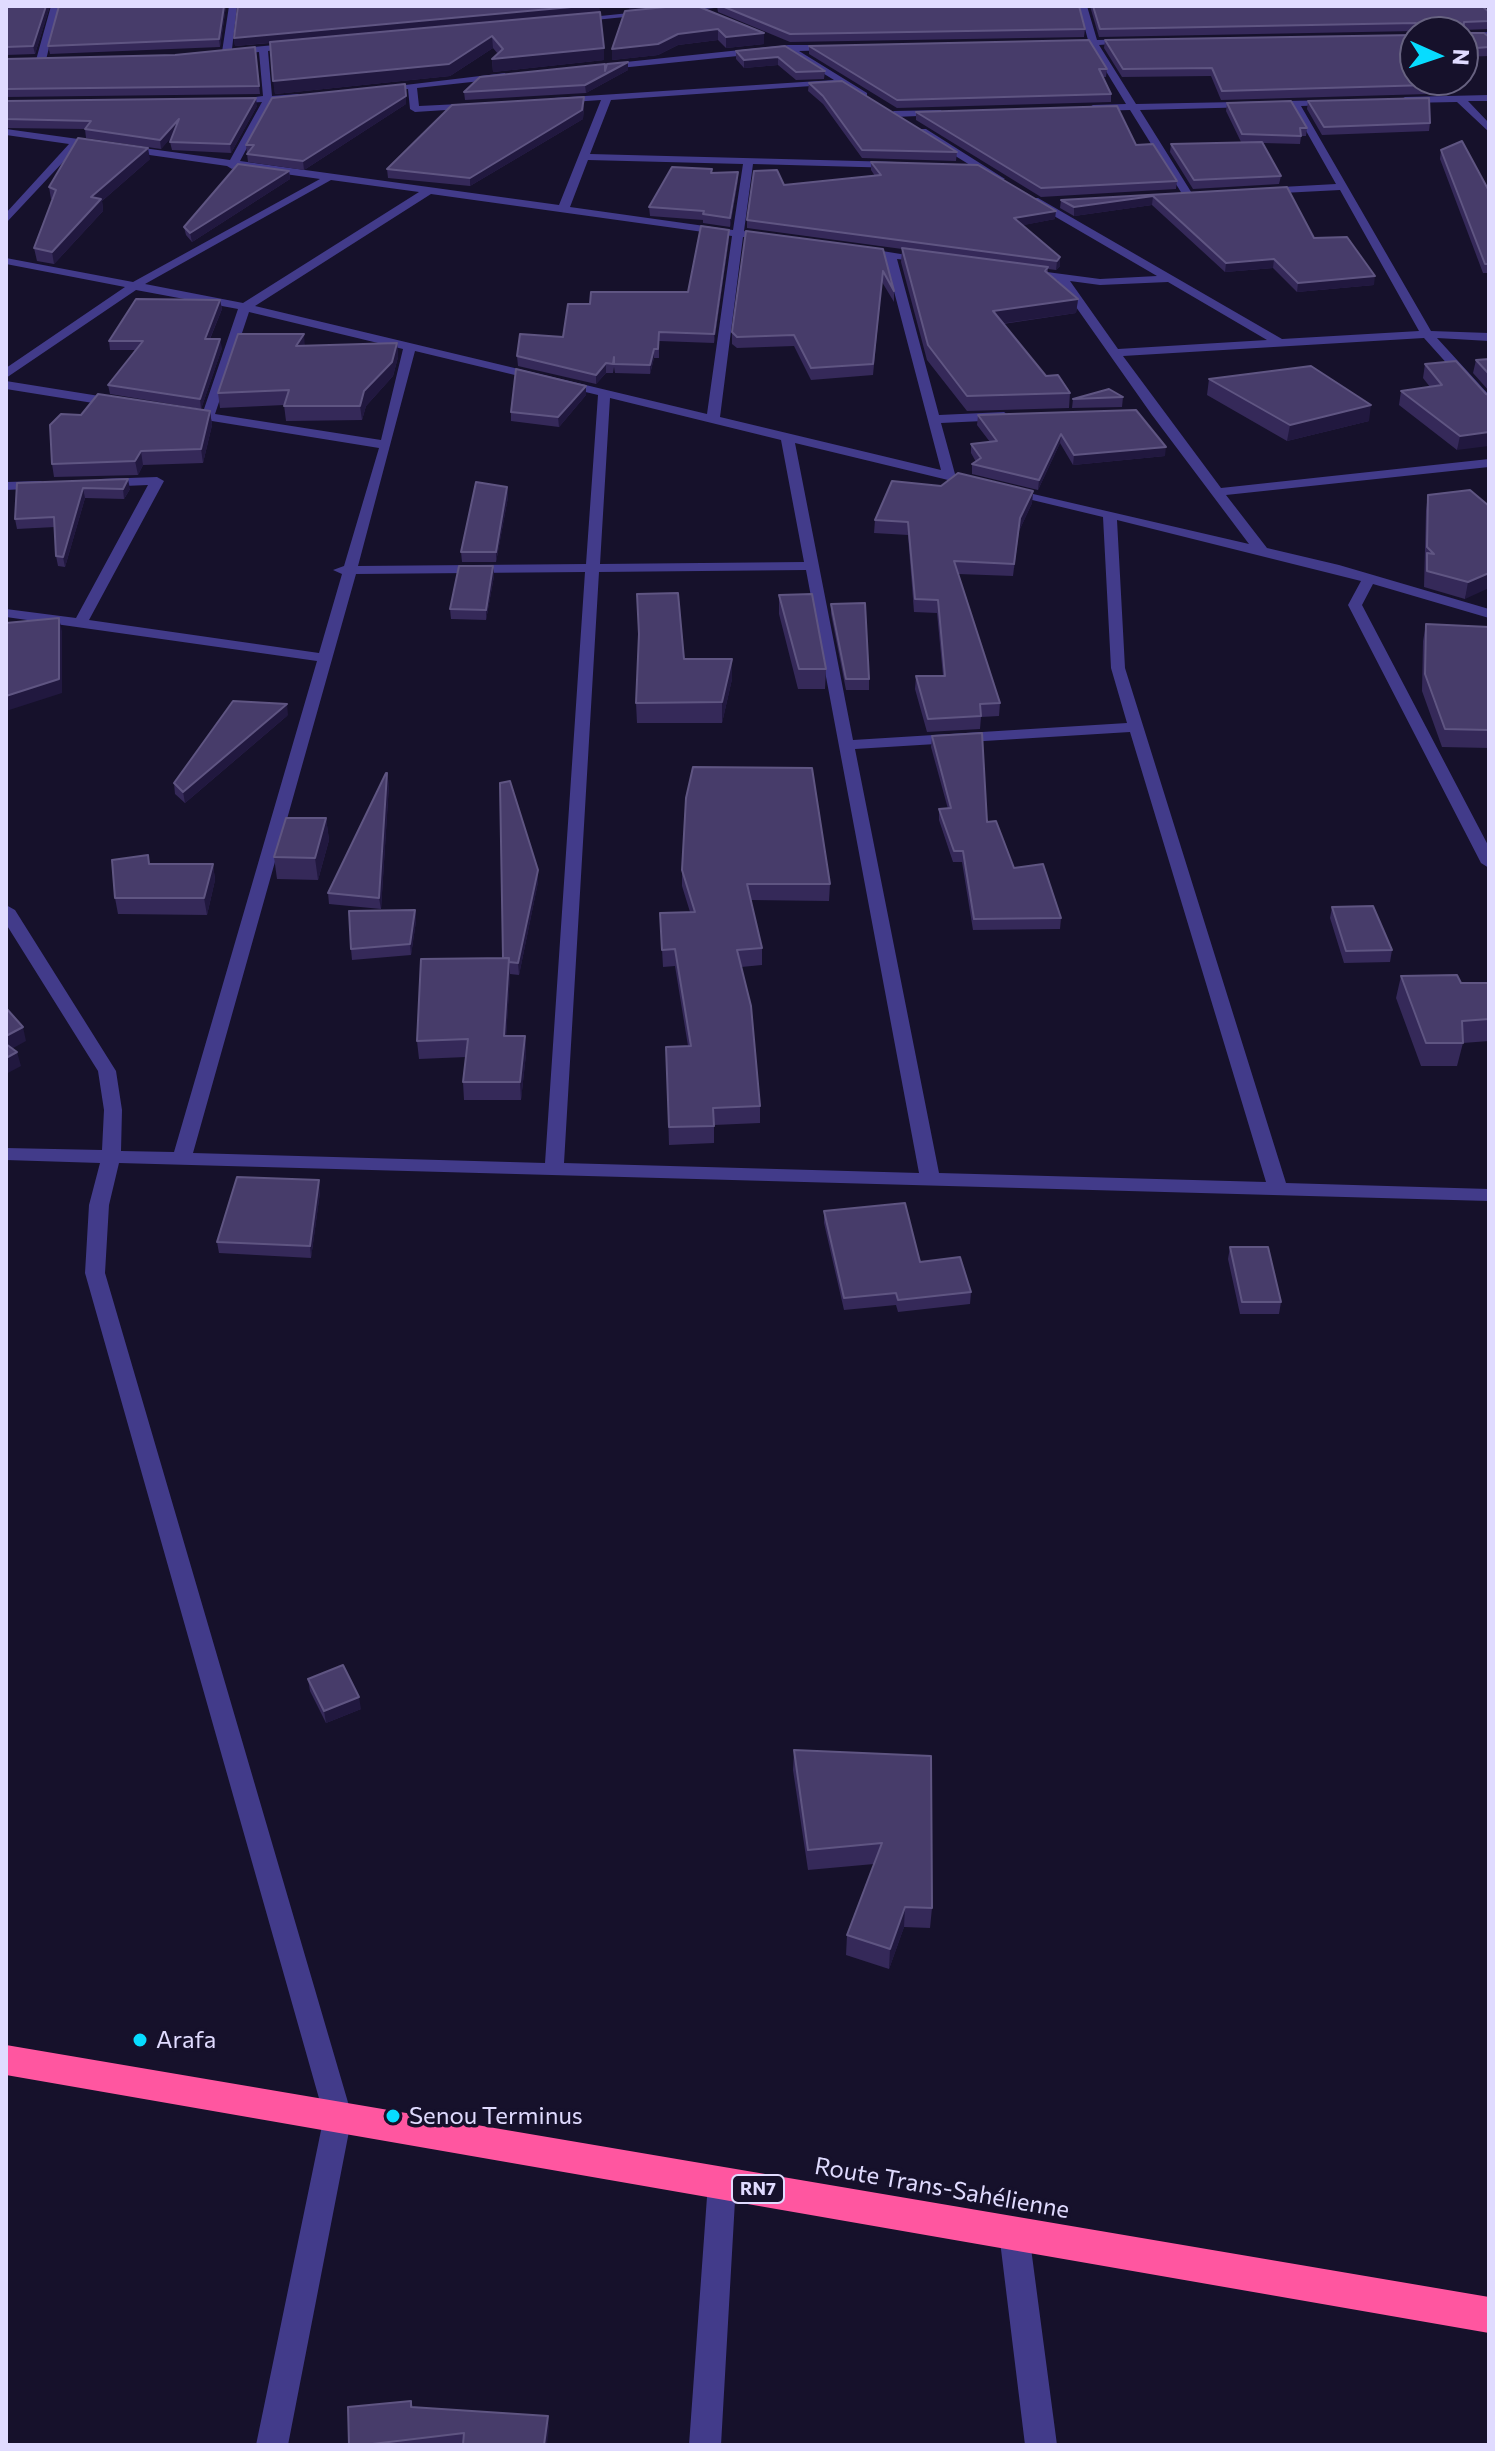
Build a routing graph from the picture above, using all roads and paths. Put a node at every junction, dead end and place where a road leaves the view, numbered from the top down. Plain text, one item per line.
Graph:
1 (55, 6) edge
2 (233, 6) edge
3 (730, 6) edge
4 (1083, 6) edge
5 (688, 7) edge
6 (718, 19) edge
7 (563, 20) edge
8 (760, 36) edge
9 (1139, 42) edge
10 (1047, 43) edge
11 (1093, 43) junction
12 (310, 44) edge
13 (849, 47) edge
14 (788, 48) junction
15 (263, 49) junction
16 (227, 52) junction
17 (214, 53) edge
18 (29, 60) edge
19 (41, 60) junction
20 (56, 60) edge
21 (584, 68) edge
22 (521, 75) edge
23 (844, 83) junction
24 (412, 86) junction
25 (368, 90) edge
26 (311, 96) edge
27 (607, 97) junction
28 (869, 98) edge
29 (1459, 98) junction
30 (1489, 98) edge
31 (268, 100) junction
32 (1399, 100) edge
33 (222, 101) edge
34 (548, 101) edge
35 (1340, 102) edge
36 (1295, 103) junction
37 (489, 104) edge
38 (882, 106) edge
39 (1133, 107) junction
40 (1086, 109) edge
41 (958, 112) edge
42 (894, 114) junction
43 (1489, 129) edge
44 (6, 132) edge
45 (76, 142) junction
46 (583, 157) junction
47 (748, 162) junction
48 (903, 165) edge
49 (232, 166) junction
50 (950, 167) edge
51 (981, 167) junction
52 (327, 179) junction
53 (1343, 187) junction
54 (1015, 189) edge
55 (427, 192) junction
56 (1250, 192) edge
57 (1204, 194) edge
58 (1188, 195) junction
59 (1026, 196) edge
60 (1173, 196) edge
61 (1068, 201) edge
62 (1038, 203) junction
63 (563, 210) junction
64 (6, 220) edge
65 (738, 234) junction
66 (784, 240) edge
67 (844, 248) edge
68 (890, 254) junction
69 (936, 260) edge
70 (6, 261) edge
71 (1014, 271) edge
72 (1061, 277) junction
73 (1170, 279) junction
74 (134, 286) junction
75 (245, 307) junction
76 (1427, 334) junction
77 (1489, 337) edge
78 (1280, 343) junction
79 (410, 346) junction
80 (1114, 353) junction
81 (6, 374) edge
82 (6, 385) edge
83 (604, 393) junction
84 (1489, 403) edge
85 (130, 405) edge
86 (177, 412) edge
87 (1140, 412) edge
88 (1156, 412) junction
89 (1014, 416) edge
90 (208, 417) junction
91 (713, 419) junction
92 (936, 419) junction
93 (787, 437) junction
94 (386, 445) junction
95 (1489, 463) edge
96 (949, 476) junction
97 (82, 483) edge
98 (51, 484) edge
99 (6, 486) edge
100 (1218, 492) junction
101 (1110, 515) junction
102 (1262, 551) junction
103 (812, 566) junction
104 (592, 568) junction
105 (344, 570) junction
106 (1369, 579) junction
107 (6, 613) edge
108 (1489, 614) edge
109 (80, 624) junction
110 (325, 658) junction
111 (1136, 727) junction
112 (847, 745) junction
113 (1489, 863) edge
114 (6, 910) edge
115 (6, 1154) edge
116 (182, 1157) junction
117 (111, 1158) junction
118 (554, 1168) junction
119 (930, 1179) junction
120 (1278, 1189) junction
121 (1489, 1195) edge
122 (6, 2060) edge
123 (338, 2116) junction
124 (722, 2183) junction
125 (1014, 2233) junction
126 (1489, 2315) edge
127 (272, 2445) edge
128 (705, 2445) edge
129 (1041, 2445) edge

1 - 19 street
2 - 16 street
3 - 5 street
4 - 11 street
5 - 6 street
5 - 7 street
8 - 14 street
9 - 11 street
10 - 11 street
11 - 39 street
12 - 15 street
13 - 14 street
14 - 21 street
14 - 23 street
15 - 16 street
15 - 31 street
16 - 17 street
18 - 19 street
19 - 20 street
22 - 24 street
23 - 27 street
23 - 28 street
24 - 25 street
24 - 37 street
26 - 31 street
27 - 34 street
27 - 46 street
29 - 30 street
29 - 32 street
29 - 43 street
31 - 33 street
31 - 49 street
35 - 36 street
36 - 39 street
36 - 53 street
38 - 42 street
39 - 40 street
39 - 58 street
41 - 42 street
42 - 51 street
44 - 45 street
45 - 49 street
45 - 64 street
46 - 47 street
46 - 63 street
47 - 48 street
47 - 65 street
49 - 52 street
50 - 51 street
51 - 54 street
52 - 55 street
52 - 74 street
53 - 56 street
53 - 76 street
55 - 63 street
55 - 75 street
57 - 58 street
58 - 60 street
59 - 62 street
61 - 62 street
62 - 73 street
63 - 65 street
65 - 66 street
65 - 91 street
67 - 68 street
68 - 69 street
68 - 92 street
70 - 74 street
71 - 72 street
72 - 73 street
72 - 80 street
73 - 78 street
74 - 75 street
74 - 81 street
75 - 79 street
75 - 90 street
76 - 77 street
76 - 78 street
76 - 84 street
78 - 80 street
79 - 83 street
79 - 94 street
80 - 88 street
82 - 85 street
83 - 91 street
83 - 104 street
86 - 90 street
87 - 88 street
88 - 100 street
89 - 92 street
90 - 94 street
91 - 93 street
92 - 96 street
93 - 96 street
93 - 103 street
94 - 105 street
95 - 100 street
96 - 101 street
97 - 109 street
98 - 99 street
100 - 102 street
101 - 102 street
101 - 111 street
102 - 106 street
103 - 104 street
103 - 112 street
104 - 105 street
104 - 118 street
105 - 110 street
106 - 108 street
106 - 113 street
107 - 109 street
109 - 110 street
110 - 116 street
111 - 112 street
111 - 120 street
112 - 119 street
114 - 117 street
115 - 117 street
116 - 117 street
116 - 118 street
117 - 123 street
118 - 119 street
119 - 120 street
120 - 121 street
122 - 123 highway, Route Trans-Sahélienne / RN7
123 - 124 highway, Route Trans-Sahélienne / RN7
123 - 127 street
124 - 125 highway, Route Trans-Sahélienne / RN7
124 - 128 street
125 - 126 highway, Route Trans-Sahélienne / RN7
125 - 129 street

